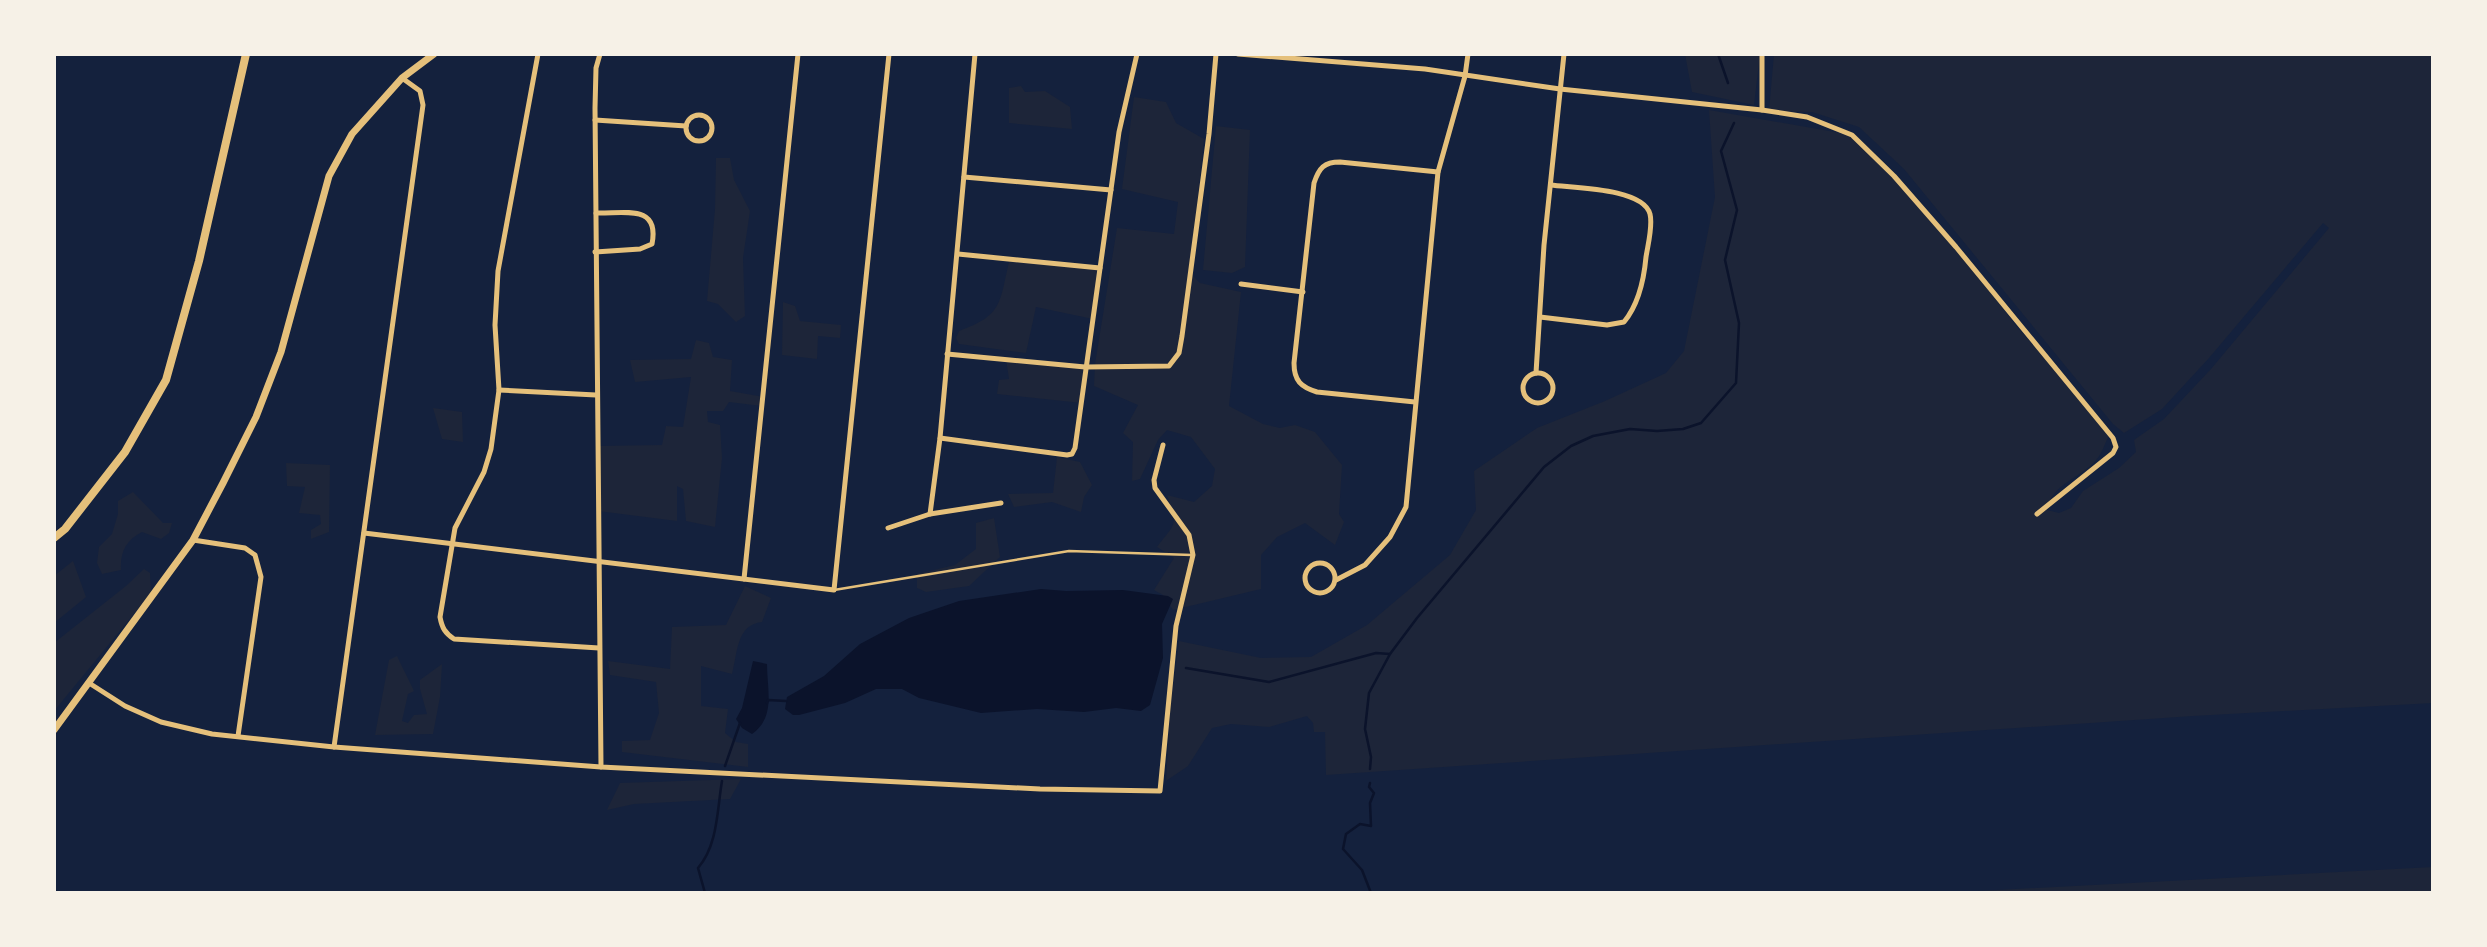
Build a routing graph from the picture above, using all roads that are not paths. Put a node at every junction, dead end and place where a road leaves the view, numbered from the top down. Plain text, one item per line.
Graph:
1 (246, 54) edge
2 (434, 54) edge
3 (538, 54) edge
4 (600, 54) edge
5 (797, 54) edge
6 (889, 54) edge
7 (975, 54) edge
8 (1137, 54) edge
9 (1216, 54) edge
10 (1238, 54) edge
11 (1468, 54) edge
12 (1564, 54) edge
13 (1762, 54) edge
14 (1465, 76) junction
15 (402, 79) junction
16 (1560, 89) junction
17 (1762, 110) junction
18 (595, 120) junction
19 (685, 126) junction
20 (1438, 172) junction
21 (964, 177) junction
22 (1551, 184) junction
23 (1111, 190) junction
24 (596, 213) junction
25 (596, 252) junction
26 (958, 254) junction
27 (1100, 268) junction
28 (1241, 284) dead end
29 (1303, 292) junction
30 (1540, 317) junction
31 (947, 354) junction
32 (1085, 367) junction
33 (1536, 373) junction
34 (499, 390) junction
35 (596, 395) junction
36 (1415, 402) junction
37 (940, 438) junction
38 (1163, 446) dead end
39 (1000, 503) dead end
40 (930, 514) junction
41 (2036, 514) dead end
42 (888, 527) dead end
43 (364, 533) junction
44 (54, 538) edge
45 (194, 540) junction
46 (450, 544) junction
47 (1193, 555) junction
48 (600, 562) junction
49 (744, 579) junction
50 (1336, 580) junction
51 (834, 590) junction
52 (599, 648) junction
53 (89, 683) junction
54 (54, 730) edge
55 (237, 736) junction
56 (334, 747) junction
57 (601, 767) junction

1 - 44 main road
2 - 15 street
3 - 34 street
4 - 18 street
5 - 49 street
6 - 51 street
7 - 21 street
8 - 23 street
9 - 32 street
10 - 14 street
11 - 14 street
12 - 16 street
13 - 17 street
14 - 16 street
14 - 20 street
15 - 43 street
15 - 45 street
16 - 17 street
16 - 22 street
17 - 41 street
18 - 19 street
18 - 24 street
19 - 19 street
20 - 29 street
20 - 36 street
21 - 23 street
21 - 26 street
22 - 30 street
22 - 30 street
23 - 27 street
24 - 25 street
24 - 25 street
25 - 35 street
26 - 27 street
26 - 31 street
27 - 32 street
28 - 29 street
29 - 36 street
30 - 33 street
31 - 32 street
31 - 37 street
32 - 37 street
33 - 33 street
34 - 35 street
34 - 46 street
35 - 48 street
36 - 50 street
37 - 40 street
38 - 47 street
39 - 40 street
40 - 42 street
43 - 46 street
43 - 56 street
45 - 53 street
45 - 55 street
46 - 48 street
46 - 52 street
47 - 51 lane
47 - 57 street
48 - 49 street
48 - 52 street
49 - 51 street
50 - 50 street
52 - 57 street
53 - 54 street
53 - 55 street
55 - 56 street
56 - 57 street

